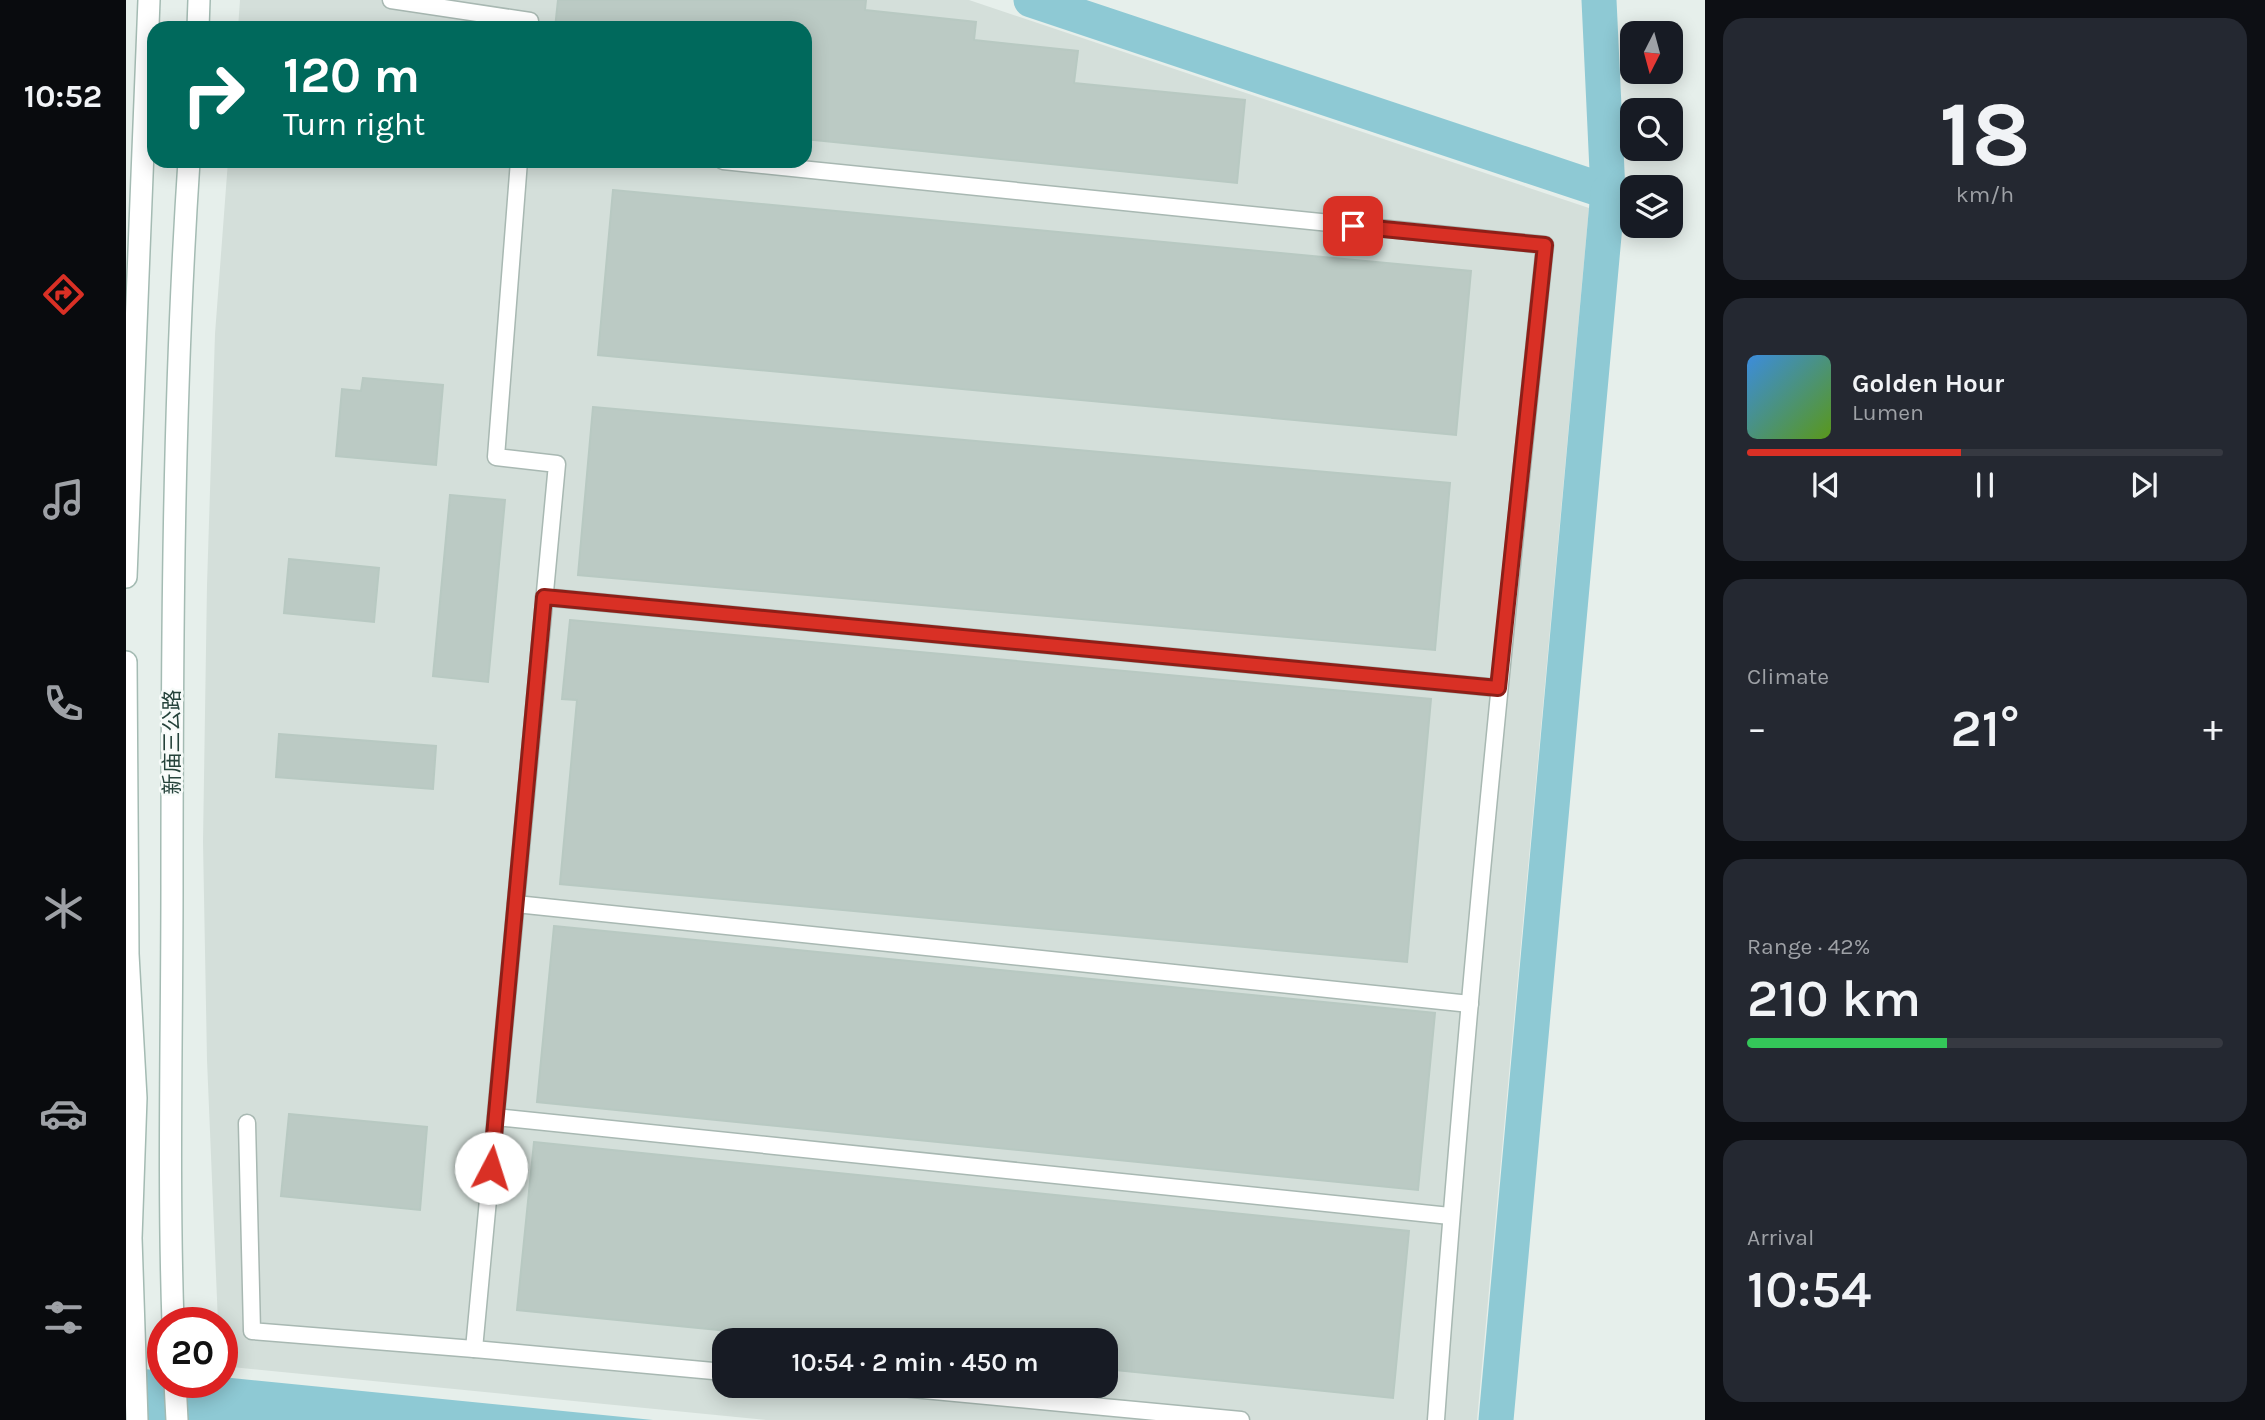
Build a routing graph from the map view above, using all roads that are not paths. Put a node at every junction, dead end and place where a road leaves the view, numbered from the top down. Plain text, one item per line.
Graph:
1 (149, 0) edge
2 (199, 0) edge
3 (391, 0) edge
4 (148, 21) edge
5 (198, 21) edge
6 (530, 21) edge
7 (147, 50) edge
8 (189, 168) edge
9 (518, 168) edge
10 (792, 168) edge
11 (126, 577) edge
12 (544, 597) junction
13 (126, 662) edge
14 (1498, 688) junction
15 (516, 904) junction
16 (1470, 1003) junction
17 (496, 1117) junction
18 (247, 1123) dead end
19 (1450, 1216) junction
20 (172, 1307) edge
21 (474, 1349) junction
22 (712, 1371) edge
23 (176, 1398) edge
24 (1008, 1398) edge
25 (136, 1420) edge
26 (177, 1420) edge
27 (1241, 1420) edge
28 (1436, 1420) edge

1 - 4 main road
2 - 5 main road
3 - 6 lane
7 - 11 main road
8 - 20 main road, 新庙三公路
9 - 12 lane
10 - 14 lane
12 - 14 lane
12 - 15 lane
13 - 25 main road
14 - 16 lane
15 - 16 lane
15 - 17 lane
16 - 19 lane
17 - 19 lane
17 - 21 lane
18 - 21 lane
19 - 28 lane
21 - 22 lane
23 - 26 main road
24 - 27 lane

